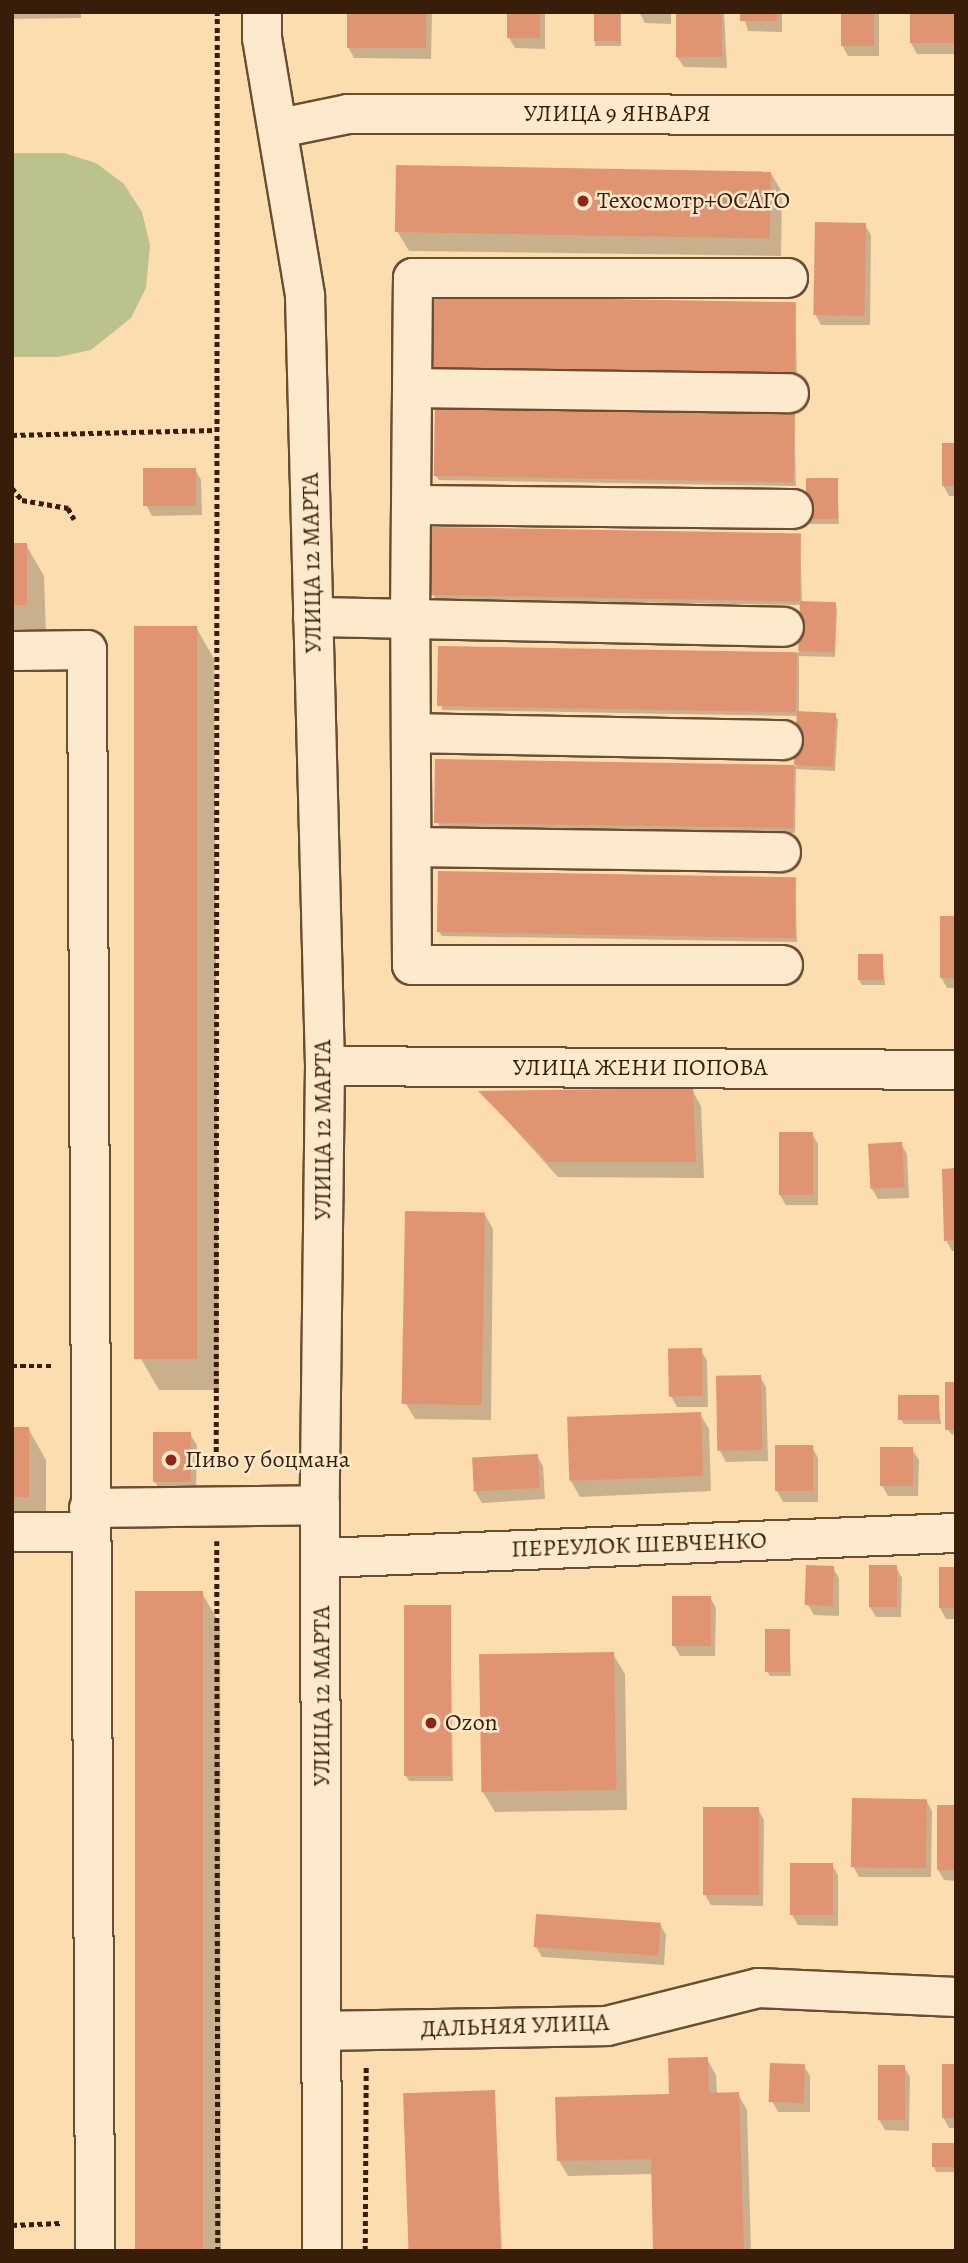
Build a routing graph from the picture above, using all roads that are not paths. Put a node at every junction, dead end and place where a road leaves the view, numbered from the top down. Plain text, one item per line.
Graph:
1 (262, 12) edge
2 (956, 115) edge
3 (280, 128) junction
4 (788, 278) dead end
5 (413, 388) junction
6 (789, 394) dead end
7 (413, 505) junction
8 (793, 509) dead end
9 (313, 617) junction
10 (410, 619) junction
11 (784, 627) dead end
12 (12, 650) edge
13 (411, 733) junction
14 (783, 740) dead end
15 (413, 847) junction
16 (781, 852) dead end
17 (783, 965) dead end
18 (325, 1066) junction
19 (956, 1070) edge
20 (320, 1505) junction
21 (90, 1520) junction
22 (12, 1532) edge
23 (956, 1533) edge
24 (322, 1558) junction
25 (956, 1997) edge
26 (322, 2031) junction
27 (95, 2236) edge
28 (322, 2251) edge

1 - 3 street, УЛИЦА 12 МАРТА
2 - 3 street, УЛИЦА 9 ЯНВАРЯ
3 - 9 street, УЛИЦА 12 МАРТА
4 - 5 street
5 - 6 street
5 - 7 street
7 - 8 street
7 - 10 street
9 - 10 street
9 - 18 street, УЛИЦА 12 МАРТА
10 - 11 street
10 - 13 street
12 - 21 street
13 - 14 street
13 - 15 street
15 - 16 street
15 - 17 street
18 - 19 street, УЛИЦА ЖЕНИ ПОПОВА
18 - 20 street, УЛИЦА 12 МАРТА
20 - 21 street
20 - 24 street, УЛИЦА 12 МАРТА
21 - 22 street
21 - 27 street
23 - 24 street, ПЕРЕУЛОК ШЕВЧЕНКО
24 - 26 street, УЛИЦА 12 МАРТА
25 - 26 street, ДАЛЬНЯЯ УЛИЦА
26 - 28 street, УЛИЦА 12 МАРТА

